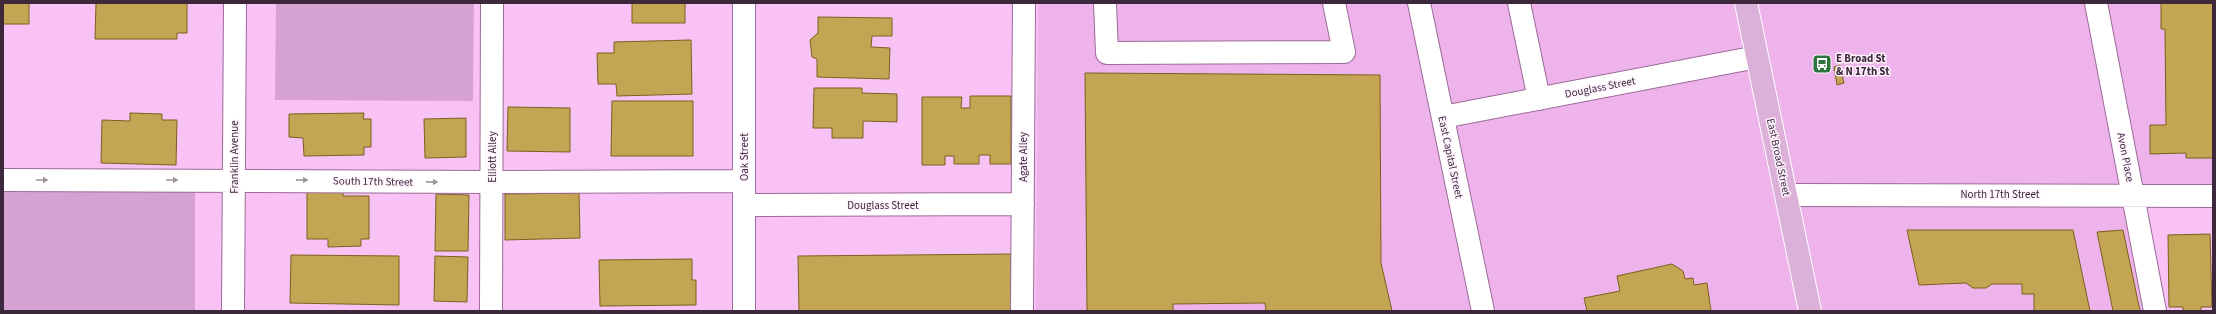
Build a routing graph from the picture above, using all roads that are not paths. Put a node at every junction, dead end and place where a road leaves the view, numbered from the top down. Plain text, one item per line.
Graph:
1 (235, 3) edge
2 (492, 3) edge
3 (744, 3) edge
4 (1024, 3) edge
5 (1105, 3) edge
6 (1334, 3) edge
7 (1419, 3) edge
8 (1519, 3) edge
9 (1746, 3) edge
10 (2096, 3) edge
11 (1757, 57) junction
12 (1539, 99) junction
13 (1443, 117) junction
14 (3, 180) edge
15 (234, 180) junction
16 (744, 180) junction
17 (492, 182) junction
18 (2133, 194) junction
19 (1787, 195) junction
20 (2213, 196) edge
21 (1023, 204) junction
22 (744, 205) junction
23 (233, 311) edge
24 (491, 311) edge
25 (744, 311) edge
26 (1022, 311) edge
27 (1483, 311) edge
28 (1810, 311) edge
29 (2155, 311) edge

1 - 15 street, Franklin Avenue
2 - 17 street, Elliott Alley
3 - 16 street, Oak Street
4 - 21 street, Agate Alley
5 - 6 street
7 - 13 street, East Capital Street
8 - 12 street
9 - 11 main road, East Broad Street
10 - 18 street, Avon Place
11 - 12 street, Douglass Street
11 - 19 main road, East Broad Street
12 - 13 street, Douglass Street
13 - 27 street, East Capital Street
14 -> 15 street, South 17th Street
15 -> 17 street, South 17th Street
15 - 23 street, Franklin Avenue
16 - 17 street, South 17th Street
16 - 22 street, Oak Street
17 - 24 street, Elliott Alley
18 - 19 street, North 17th Street
18 - 20 street, North 17th Street
18 - 29 street, Avon Place
19 - 28 main road, East Broad Street
21 - 22 street, Douglass Street
21 - 26 street, Agate Alley
22 - 25 street, Oak Street

